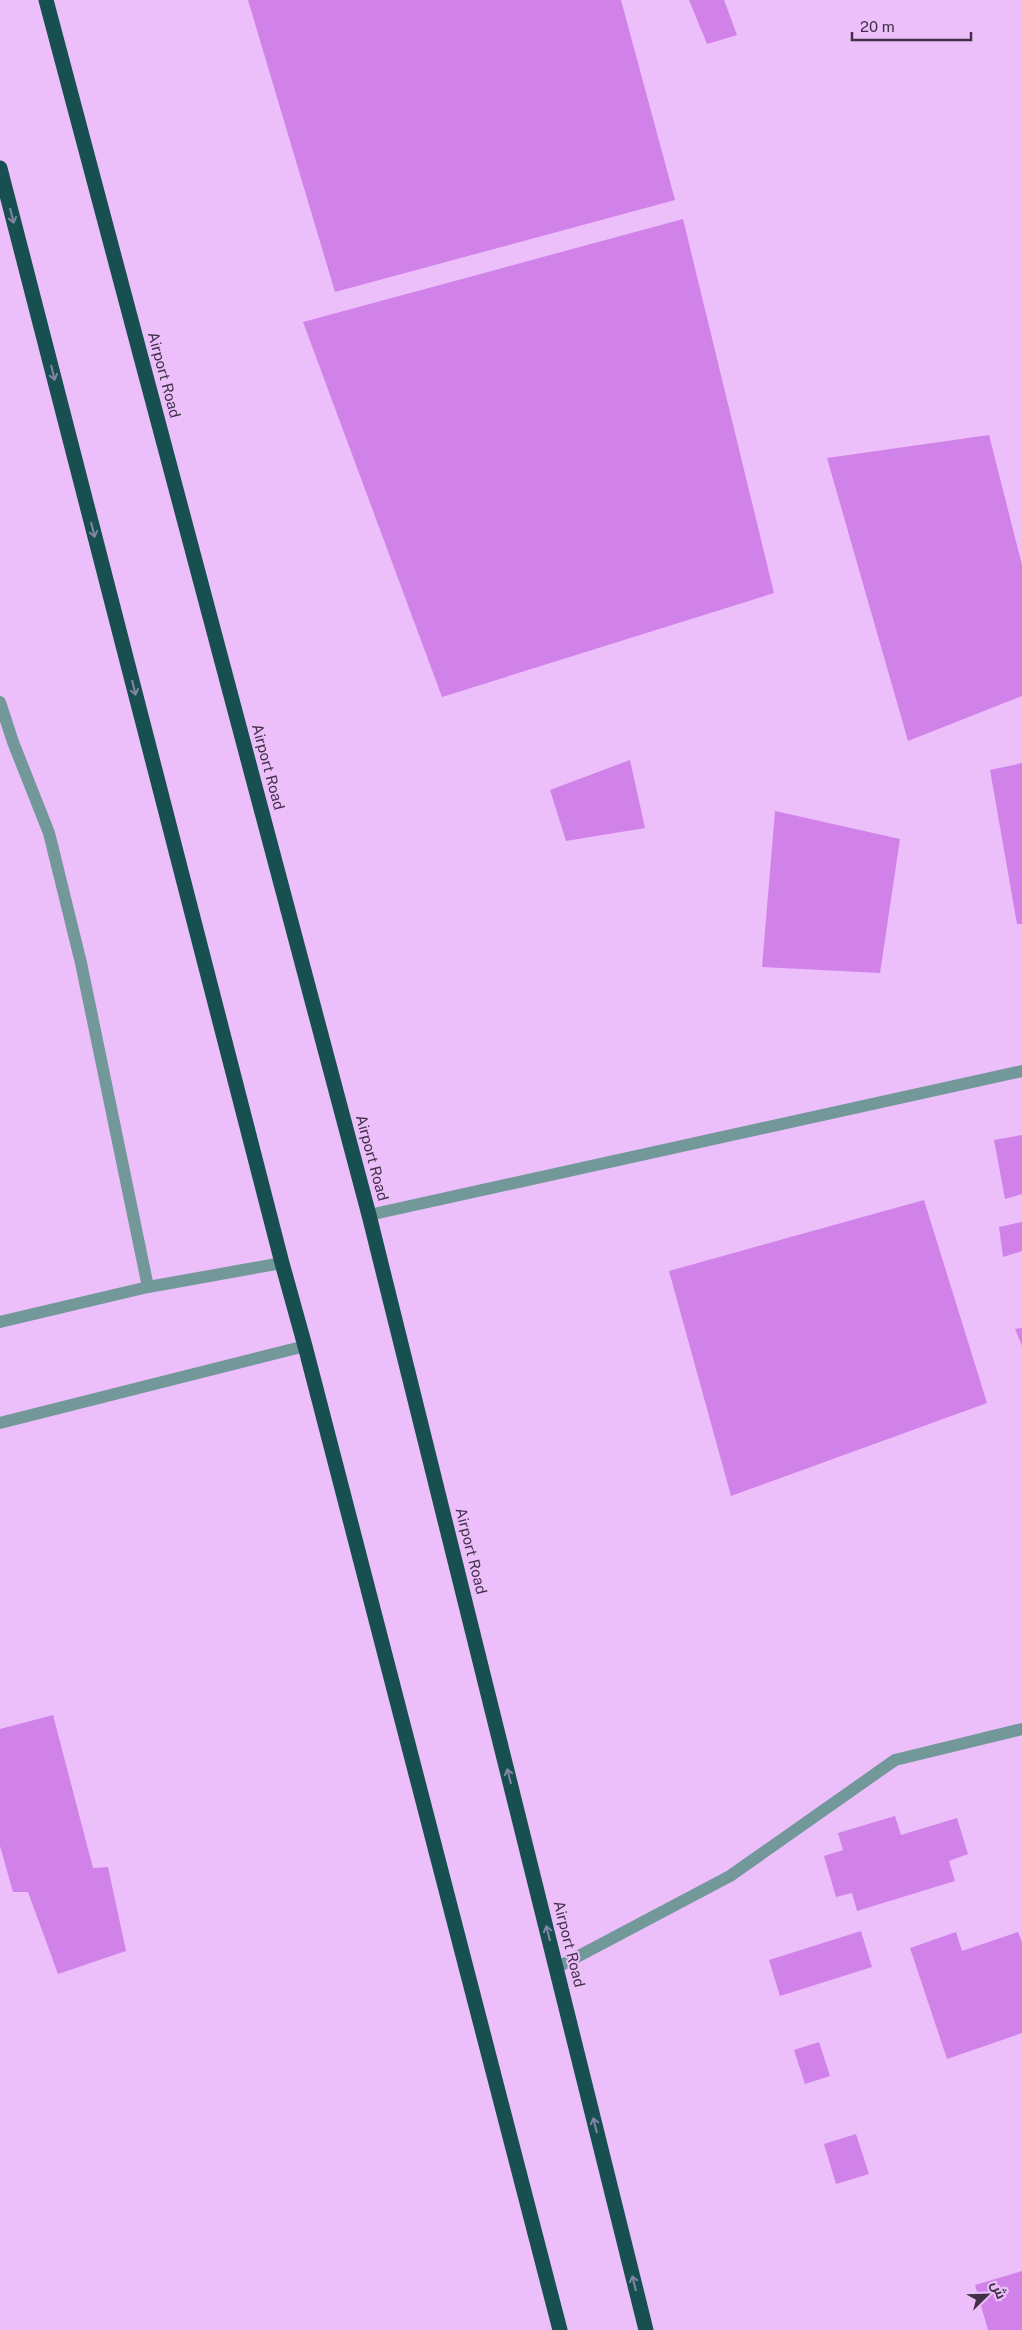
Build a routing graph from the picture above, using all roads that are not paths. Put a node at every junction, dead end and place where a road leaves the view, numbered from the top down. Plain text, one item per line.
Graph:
1 (46, 0) edge
2 (0, 168) edge
3 (0, 702) edge
4 (6, 744) edge
5 (1022, 1070) edge
6 (369, 1215) junction
7 (282, 1263) junction
8 (148, 1287) junction
9 (0, 1322) edge
10 (305, 1346) junction
11 (0, 1423) edge
12 (1022, 1729) edge
13 (556, 1968) junction
14 (560, 2330) edge
15 (646, 2330) edge

1 - 6 highway, Airport Road
2 -> 7 highway
3 - 4 street
4 - 8 street
5 - 6 street
13 -> 6 highway, Airport Road
7 - 8 street
7 - 10 highway
8 - 9 street
10 - 11 street
10 - 14 highway
12 - 13 street
15 -> 13 highway, Airport Road

